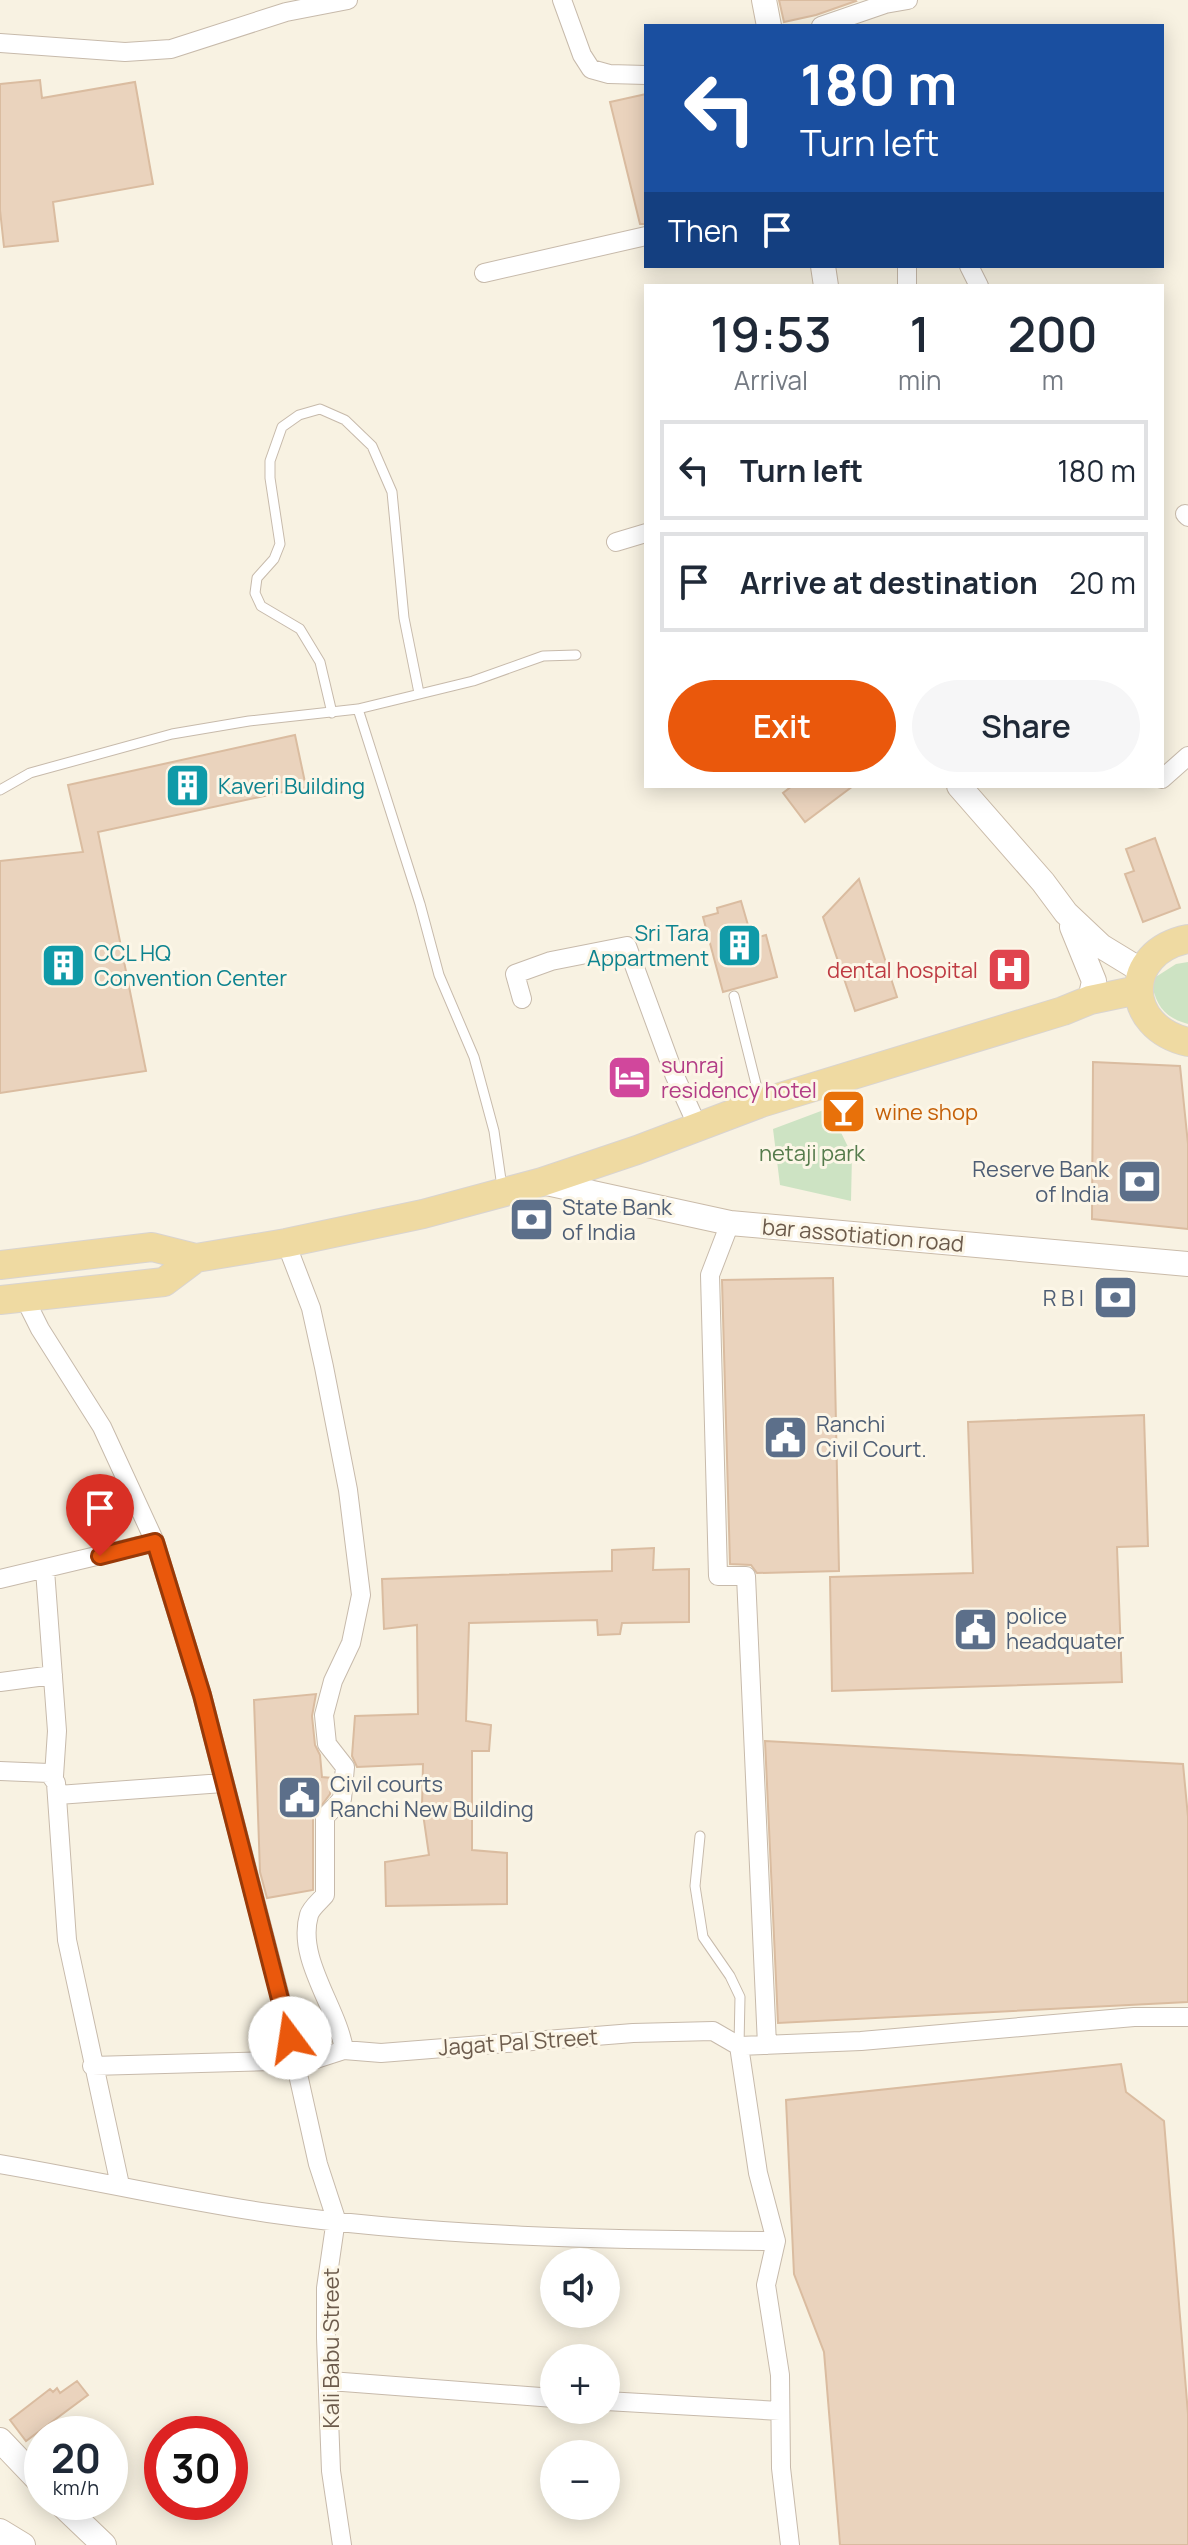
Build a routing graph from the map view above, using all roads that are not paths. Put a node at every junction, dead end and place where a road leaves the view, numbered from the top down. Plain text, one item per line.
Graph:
1 (348, 0) edge
2 (562, 0) edge
3 (764, 0) edge
4 (908, 0) edge
5 (769, 24) edge
6 (827, 24) edge
7 (0, 43) edge
8 (644, 75) edge
9 (644, 236) edge
10 (484, 273) dead end
11 (644, 534) edge
12 (616, 542) dead end
13 (576, 655) dead end
14 (419, 693) junction
15 (358, 709) junction
16 (332, 713) junction
17 (1188, 756) edge
18 (1164, 777) edge
19 (961, 788) edge
20 (0, 790) edge
21 (1066, 913) junction
22 (1188, 939) edge
23 (1140, 981) junction
24 (734, 996) dead end
25 (522, 999) dead end
26 (1090, 1000) junction
27 (1188, 1042) edge
28 (761, 1103) junction
29 (698, 1127) junction
30 (542, 1182) junction
31 (502, 1194) junction
32 (730, 1223) junction
33 (286, 1243) junction
34 (196, 1258) junction
35 (1188, 1264) edge
36 (0, 1265) edge
37 (12, 1298) edge
38 (155, 1542) junction
39 (45, 1570) junction
40 (0, 1579) edge
41 (53, 1675) junction
42 (0, 1682) edge
43 (0, 1771) edge
44 (54, 1776) junction
45 (223, 1783) junction
46 (58, 1795) junction
47 (700, 1836) dead end
48 (1188, 2017) edge
49 (767, 2045) junction
50 (739, 2046) junction
51 (344, 2050) junction
52 (294, 2059) junction
53 (92, 2066) junction
54 (0, 2164) edge
55 (120, 2185) junction
56 (336, 2219) junction
57 (776, 2241) junction
58 (330, 2381) junction
59 (540, 2397) edge
60 (620, 2402) edge
61 (780, 2411) junction
62 (0, 2440) edge
63 (24, 2465) edge
64 (78, 2520) edge
65 (0, 2531) edge
66 (23, 2545) edge
67 (104, 2545) edge
68 (342, 2545) edge
69 (790, 2545) edge

1 - 7 street
2 - 8 street
3 - 5 main road
4 - 6 street
9 - 10 street
11 - 12 street
13 - 14 lane
14 - 15 lane
14 - 16 lane
15 - 16 lane
15 - 31 lane
16 - 20 lane
17 - 18 street
19 - 21 main road
21 - 23 main road
21 - 26 main road
22 - 23 main road
23 - 26 main road
23 - 27 main road
24 - 28 lane
25 - 29 street
26 - 28 main road
28 - 29 main road
29 - 30 main road
30 - 31 main road
30 - 32 main road, bar assotiation road
31 - 33 main road
32 - 35 main road, bar assotiation road
32 - 49 street
33 - 34 main road
33 - 51 street
34 - 36 main road
34 - 37 main road
37 - 38 street, Kali Babu Street
38 - 39 street
38 - 45 street, Kali Babu Street
39 - 40 street
39 - 41 street
41 - 42 street
41 - 44 street
43 - 44 street
44 - 46 street
45 - 46 street
45 - 52 street, Kali Babu Street
46 - 53 street
47 - 50 lane
48 - 49 street
49 - 50 street
50 - 51 street, Jagat Pal Street
50 - 57 street
51 - 52 street, Jagat Pal Street
52 - 53 street, Jagat Pal Street
52 - 56 street, Kali Babu Street
53 - 55 street
54 - 55 street
55 - 56 street
56 - 57 street
56 - 58 street, Kali Babu Street
57 - 61 street
58 - 59 street
58 - 68 street, Kali Babu Street
60 - 61 street
61 - 69 street
62 - 63 main road
64 - 67 main road
65 - 66 main road

